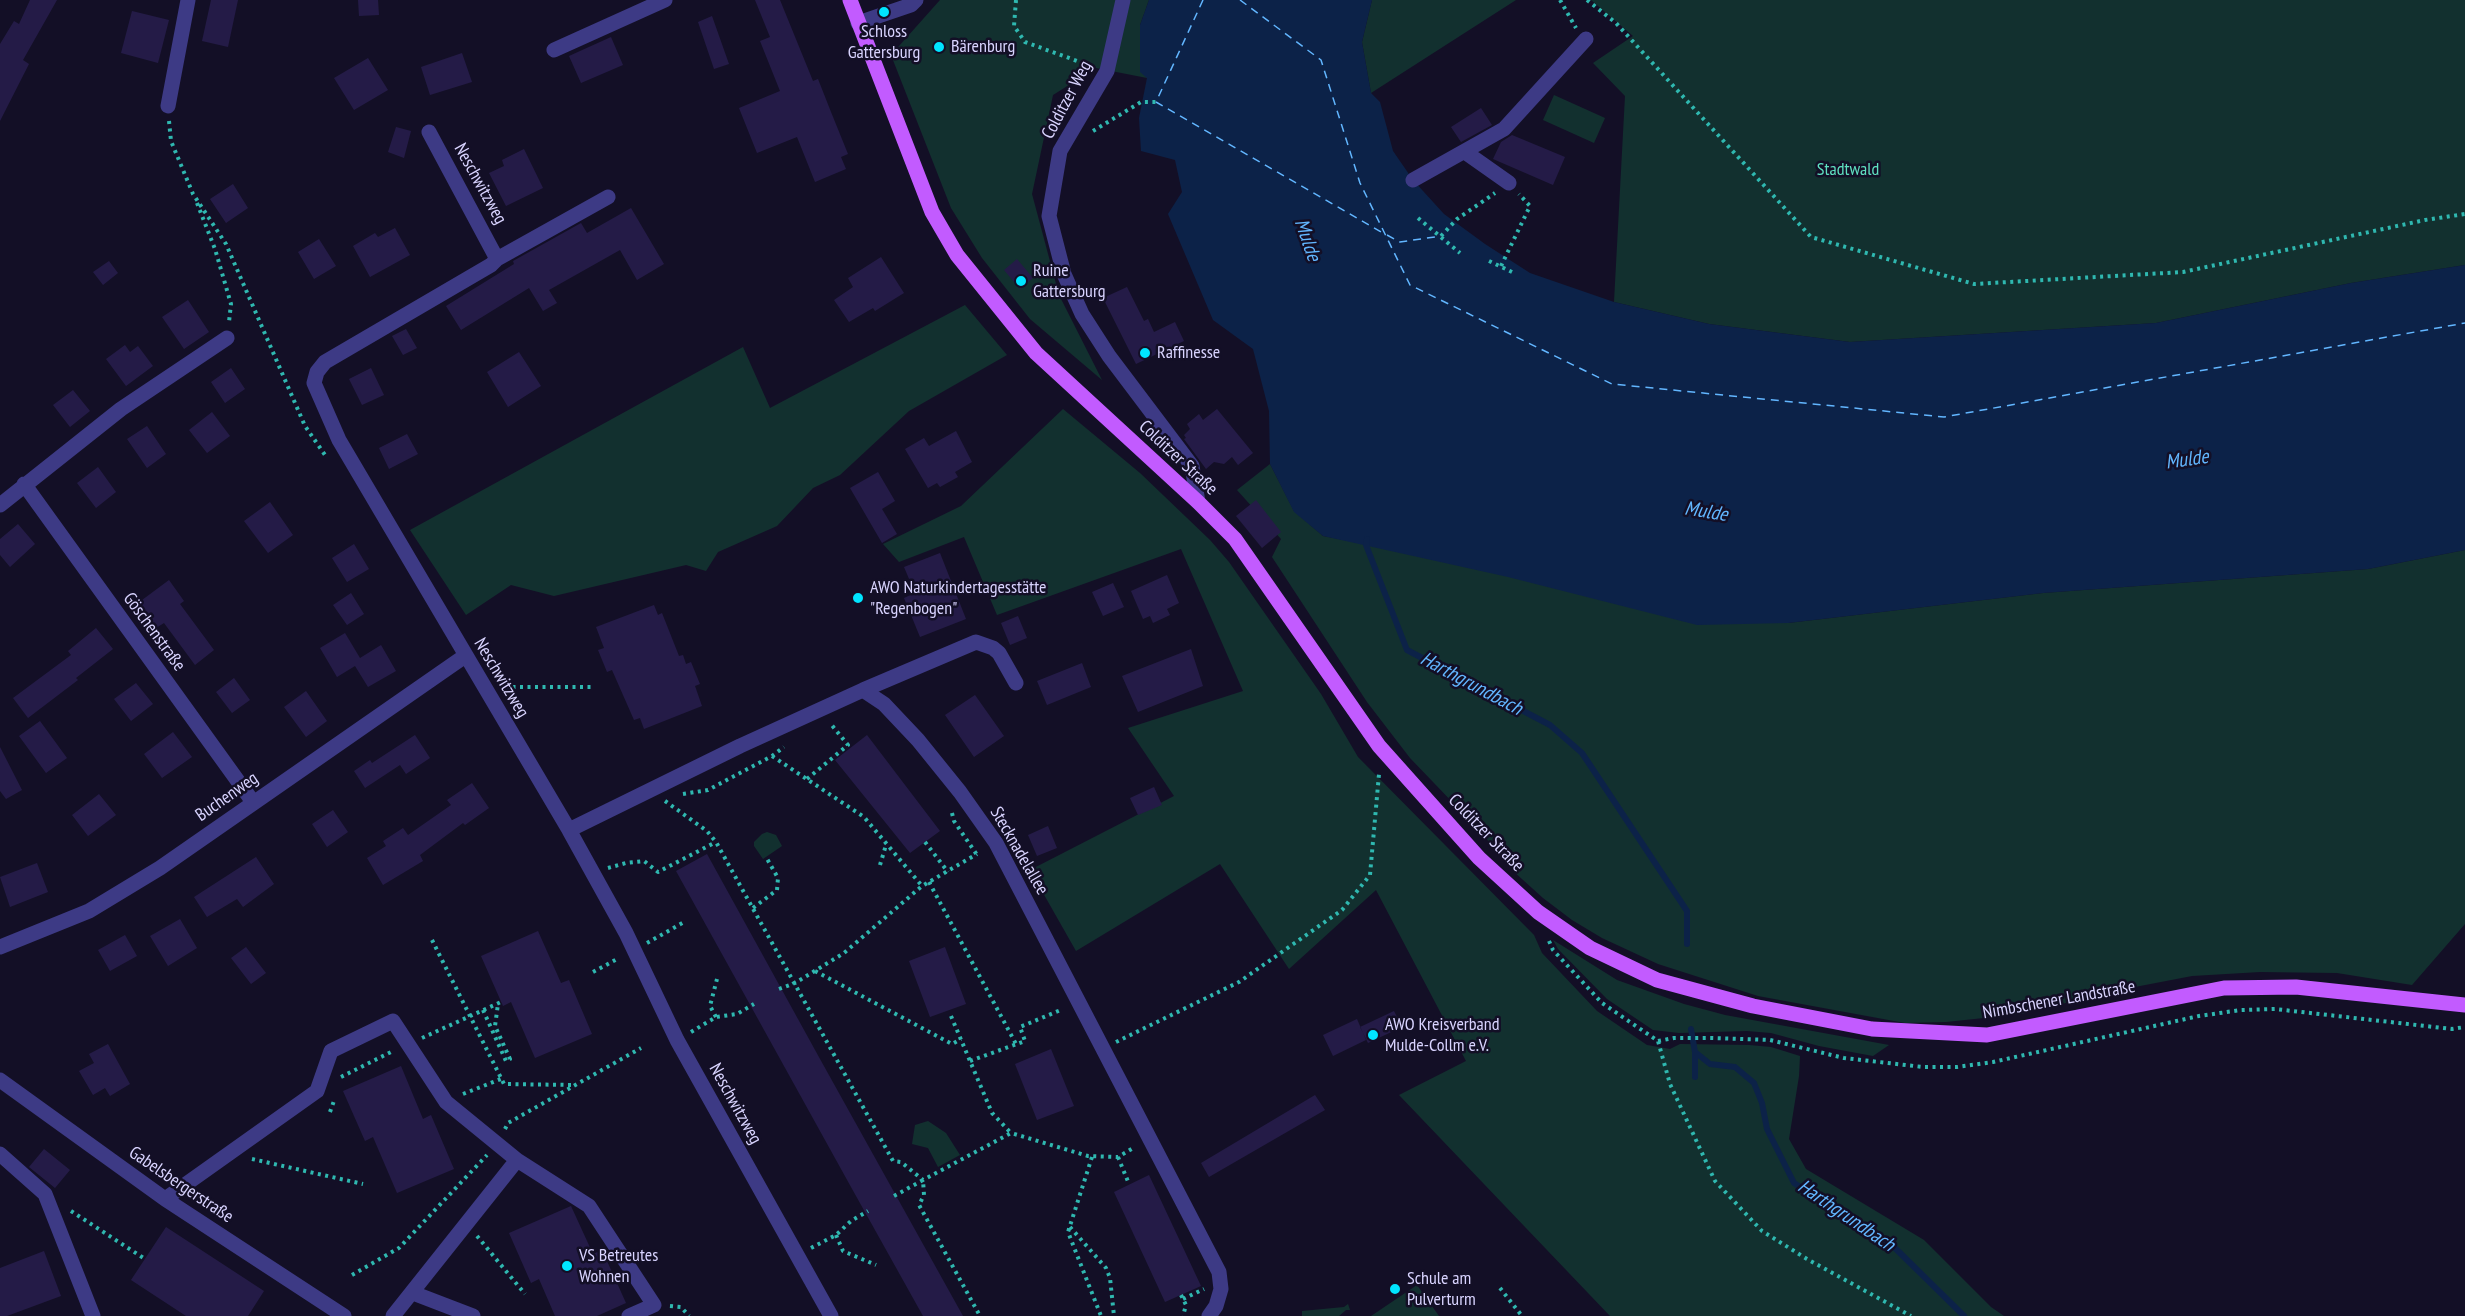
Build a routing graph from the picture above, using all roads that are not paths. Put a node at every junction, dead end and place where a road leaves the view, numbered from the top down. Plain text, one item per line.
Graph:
1 (188, 0) edge
2 (665, 0) edge
3 (850, 0) edge
4 (916, 0) edge
5 (1123, 0) edge
6 (858, 23) junction
7 (1586, 39) road end
8 (554, 50) dead end
9 (168, 106) road end
10 (429, 132) dead end
11 (1465, 152) junction
12 (1413, 180) dead end
13 (1509, 183) road end
14 (608, 197) dead end
15 (497, 259) junction
16 (227, 338) dead end
17 (24, 484) junction
18 (1198, 501) junction
19 (0, 505) edge
20 (465, 656) junction
21 (1016, 683) dead end
22 (863, 690) junction
23 (253, 802) junction
24 (569, 830) junction
25 (1538, 912) joint
26 (0, 947) edge
27 (2465, 1005) edge
28 (0, 1080) edge
29 (0, 1154) edge
30 (517, 1160) junction
31 (165, 1199) junction
32 (413, 1293) junction
33 (93, 1316) edge
34 (344, 1316) edge
35 (393, 1316) edge
36 (473, 1316) edge
37 (629, 1316) edge
38 (831, 1316) edge
39 (1209, 1316) edge

1 - 9 street
2 - 8 street
3 - 6 main road, Colditzer Straße
4 - 6 street
5 - 18 street, Colditzer Weg
6 - 18 main road, Colditzer Straße
7 - 11 street
10 - 15 street, Neschwitzweg
11 - 12 street
11 - 13 street
14 - 15 street
15 - 20 street, Neschwitzweg
16 - 17 street
17 - 19 street
17 - 23 street, Göschenstraße
18 - 25 main road, Colditzer Straße
20 - 23 street, Buchenweg
20 - 24 street, Neschwitzweg
21 - 22 street
22 - 24 street
22 - 39 street, Stecknadelallee
23 - 26 street, Buchenweg
24 - 38 street, Neschwitzweg
25 - 27 main road, Nimbschener Landstraße
28 - 31 street, Gabelsbergerstraße
29 - 33 street
30 - 31 street
30 - 32 street
30 - 37 street
31 - 34 street, Gabelsbergerstraße
32 - 35 street
32 - 36 street

